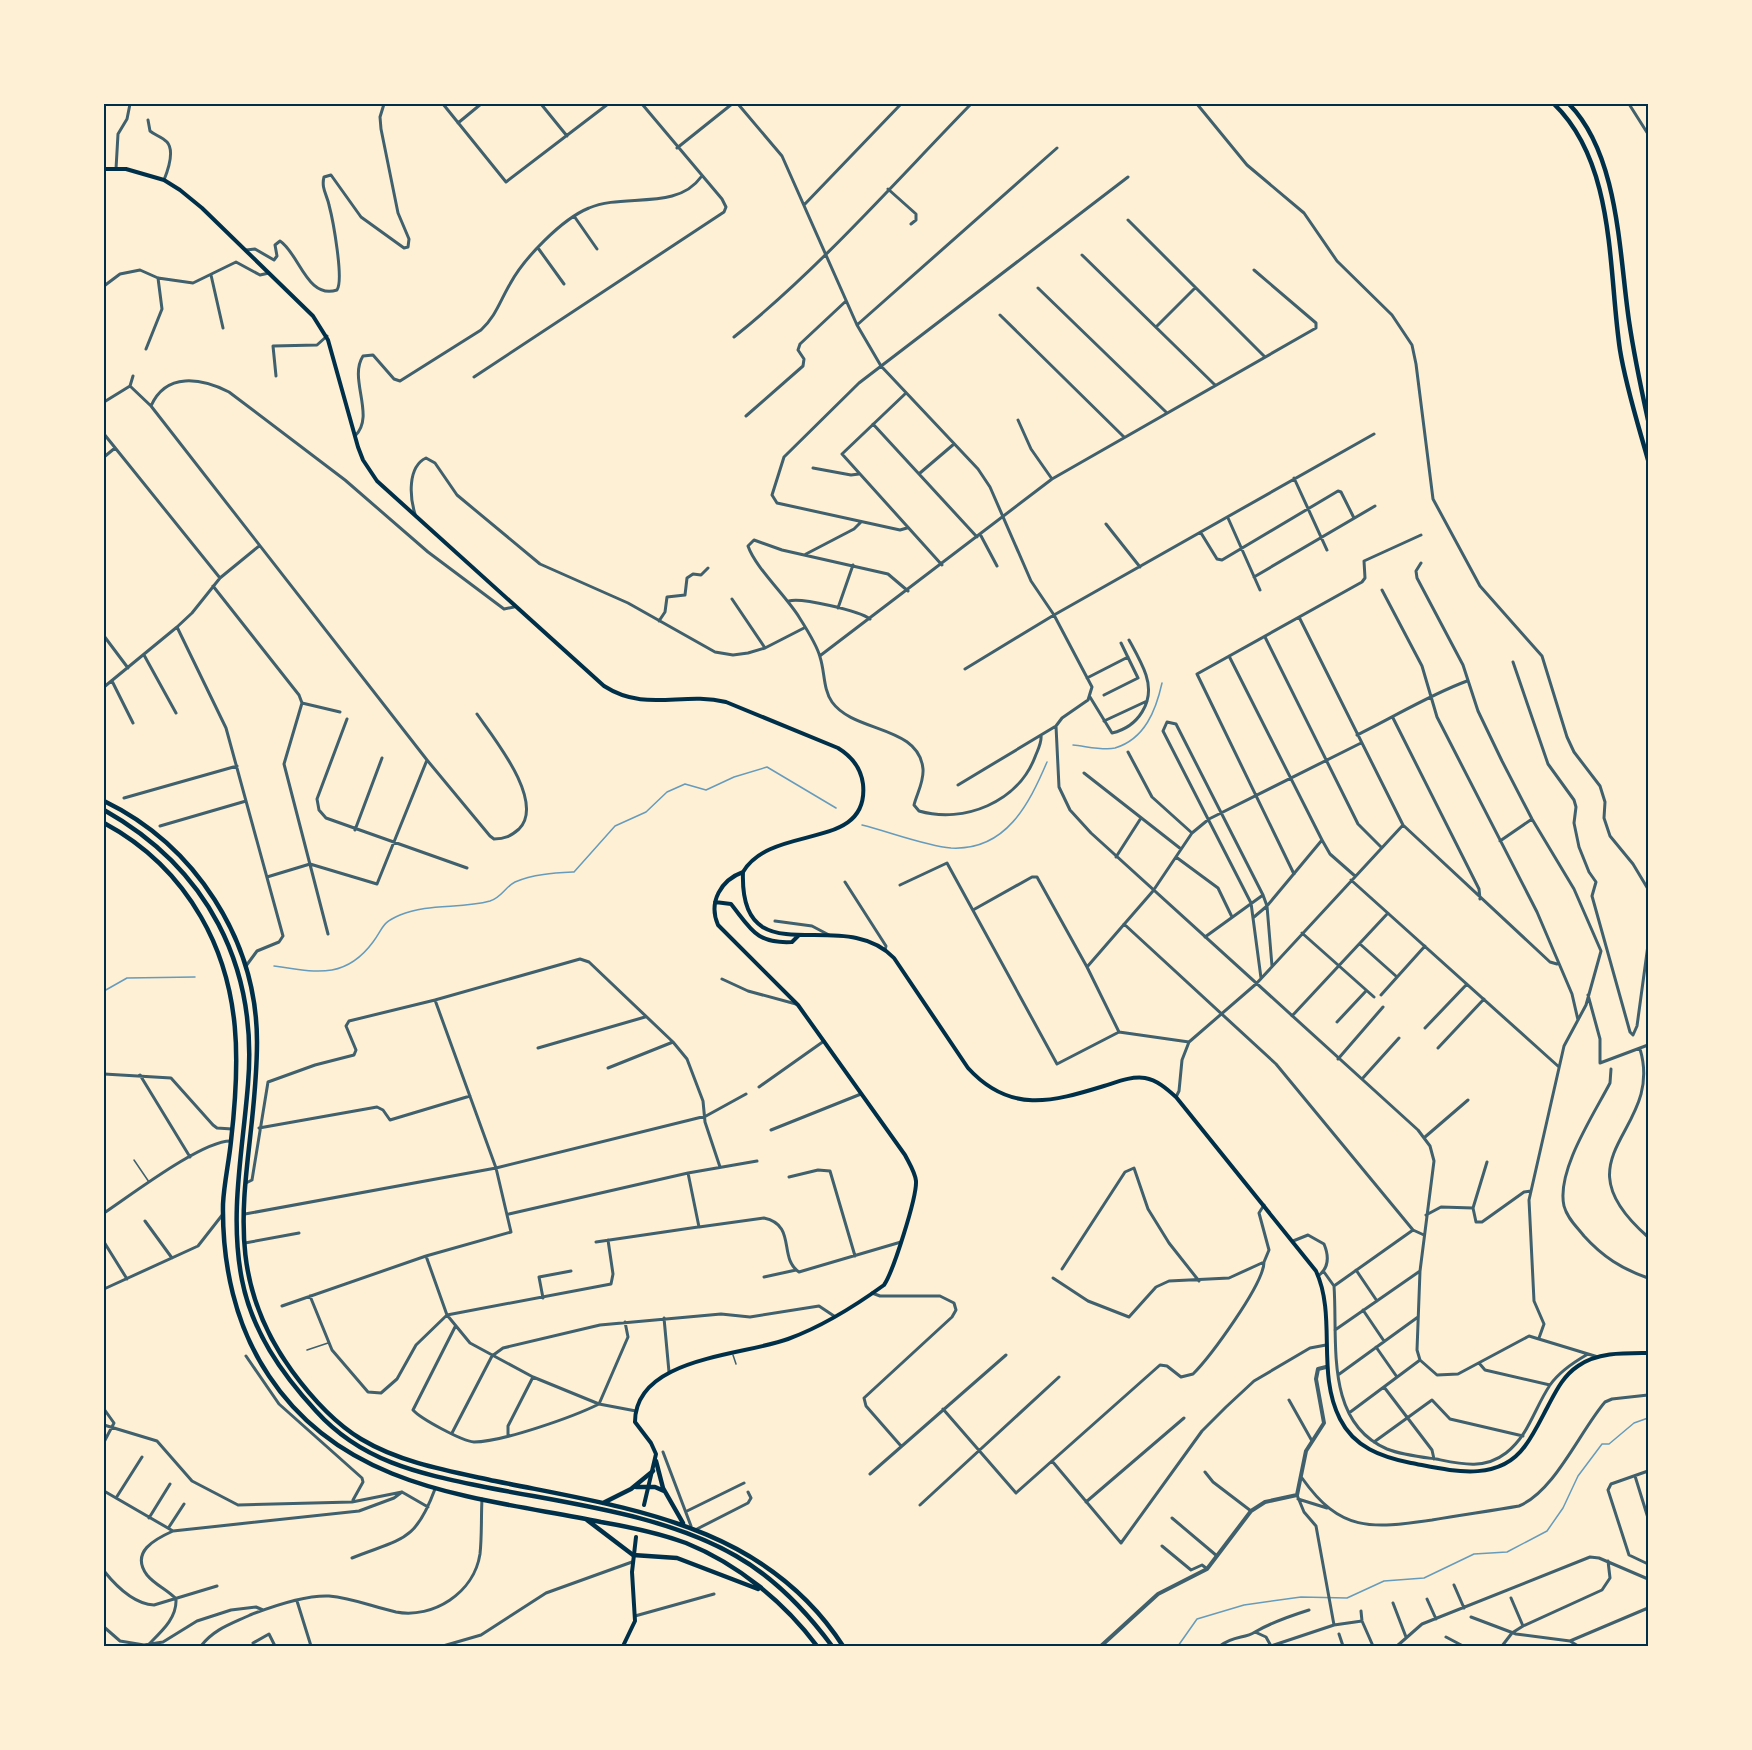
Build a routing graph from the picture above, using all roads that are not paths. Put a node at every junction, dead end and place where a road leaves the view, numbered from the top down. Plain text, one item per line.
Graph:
1 (130, 104) edge
2 (384, 104) edge
3 (443, 104) edge
4 (481, 104) edge
5 (541, 104) edge
6 (608, 104) edge
7 (642, 104) edge
8 (732, 104) edge
9 (738, 104) edge
10 (901, 104) edge
11 (971, 104) edge
12 (1197, 104) edge
13 (1554, 104) edge
14 (1569, 104) edge
15 (1629, 104) edge
16 (148, 120) dead end
17 (458, 123) junction
18 (1648, 134) edge
19 (567, 136) junction
20 (677, 148) junction
21 (1057, 148) dead end
22 (104, 169) edge
23 (116, 170) junction
24 (701, 177) junction
25 (1128, 177) dead end
26 (164, 180) junction
27 (888, 189) junction
28 (804, 205) junction
29 (574, 216) junction
30 (1128, 220) dead end
31 (912, 224) dead end
32 (538, 248) junction
33 (597, 249) dead end
34 (246, 250) junction
35 (827, 254) junction
36 (1082, 255) dead end
37 (1254, 270) dead end
38 (269, 273) junction
39 (211, 275) junction
40 (158, 278) junction
41 (564, 284) dead end
42 (104, 286) edge
43 (1038, 288) dead end
44 (1196, 288) junction
45 (846, 300) junction
46 (1000, 315) dead end
47 (857, 325) junction
48 (1156, 327) junction
49 (223, 328) dead end
50 (327, 336) junction
51 (734, 337) dead end
52 (146, 349) dead end
53 (1264, 356) junction
54 (881, 366) junction
55 (133, 376) dead end
56 (276, 376) dead end
57 (474, 377) dead end
58 (1215, 385) junction
59 (130, 386) junction
60 (906, 393) junction
61 (104, 402) edge
62 (151, 406) junction
63 (1166, 412) junction
64 (746, 417) dead end
65 (1018, 420) dead end
66 (1648, 420) edge
67 (872, 424) junction
68 (104, 434) edge
69 (1374, 434) dead end
70 (355, 436) junction
71 (1124, 437) junction
72 (954, 444) junction
73 (115, 448) junction
74 (104, 457) edge
75 (1648, 460) edge
76 (813, 468) dead end
77 (920, 473) junction
78 (859, 474) junction
79 (1294, 478) junction
80 (1052, 479) junction
81 (1375, 506) dead end
82 (1308, 508) junction
83 (1003, 515) junction
84 (416, 517) junction
85 (1227, 518) junction
86 (1354, 518) junction
87 (861, 522) junction
88 (1106, 524) dead end
89 (906, 528) junction
90 (1201, 533) junction
91 (1421, 535) dead end
92 (979, 536) junction
93 (1321, 537) junction
94 (259, 546) junction
95 (1243, 548) junction
96 (1327, 550) dead end
97 (806, 554) junction
98 (1421, 563) dead end
99 (853, 565) junction
100 (942, 565) junction
101 (997, 566) dead end
102 (1140, 567) junction
103 (708, 568) dead end
104 (1254, 577) junction
105 (219, 578) junction
106 (213, 586) junction
107 (1260, 590) dead end
108 (1382, 590) dead end
109 (908, 591) junction
110 (732, 599) dead end
111 (788, 601) junction
112 (514, 607) junction
113 (838, 608) junction
114 (1054, 615) junction
115 (1299, 617) junction
116 (870, 619) junction
117 (659, 621) junction
118 (177, 627) junction
119 (804, 628) junction
120 (104, 636) edge
121 (1265, 637) junction
122 (1129, 640) dead end
123 (1121, 644) dead end
124 (765, 648) junction
125 (144, 655) junction
126 (820, 656) junction
127 (1229, 656) junction
128 (1129, 657) junction
129 (1513, 662) dead end
130 (128, 668) junction
131 (965, 669) dead end
132 (1087, 678) junction
133 (112, 681) junction
134 (1467, 681) junction
135 (104, 687) edge
136 (1104, 695) dead end
137 (1431, 696) junction
138 (1090, 697) junction
139 (1147, 701) junction
140 (302, 703) junction
141 (340, 712) dead end
142 (176, 713) dead end
143 (477, 714) dead end
144 (1394, 718) junction
145 (347, 719) dead end
146 (1104, 721) junction
147 (133, 723) dead end
148 (1056, 726) junction
149 (1041, 735) junction
150 (1357, 735) junction
151 (1361, 742) junction
152 (1128, 752) dead end
153 (382, 758) dead end
154 (1326, 759) junction
155 (427, 760) junction
156 (237, 766) junction
157 (1084, 773) dead end
158 (1292, 777) junction
159 (958, 785) dead end
160 (1257, 795) junction
161 (124, 798) dead end
162 (104, 801) edge
163 (246, 801) junction
164 (104, 810) edge
165 (1220, 812) junction
166 (1141, 818) junction
167 (1209, 819) junction
168 (1532, 819) junction
169 (104, 823) edge
170 (1403, 825) junction
171 (160, 826) dead end
172 (355, 830) junction
173 (1192, 833) junction
174 (1322, 840) junction
175 (1500, 841) junction
176 (395, 843) junction
177 (1382, 848) junction
178 (1181, 849) junction
179 (1116, 857) junction
180 (1176, 857) junction
181 (310, 864) junction
182 (467, 868) dead end
183 (743, 872) junction
184 (1294, 874) junction
185 (1355, 876) junction
186 (267, 877) junction
187 (1351, 880) junction
188 (845, 882) dead end
189 (900, 885) dead end
190 (1648, 890) edge
191 (1153, 891) junction
192 (1263, 896) junction
193 (1480, 899) junction
194 (715, 902) junction
195 (1251, 903) junction
196 (1267, 906) junction
197 (973, 910) junction
198 (1388, 913) junction
199 (1232, 917) junction
200 (1254, 917) junction
201 (775, 921) dead end
202 (1124, 924) junction
203 (1302, 933) junction
204 (328, 934) dead end
205 (829, 934) junction
206 (799, 935) junction
207 (1205, 937) junction
208 (1360, 944) junction
209 (1648, 945) edge
210 (1425, 946) junction
211 (1606, 948) junction
212 (885, 950) junction
213 (1601, 951) junction
214 (1557, 964) junction
215 (1272, 966) junction
216 (1339, 966) junction
217 (246, 967) junction
218 (1087, 967) junction
219 (1397, 977) junction
220 (1261, 978) junction
221 (722, 979) dead end
222 (1256, 984) junction
223 (1467, 984) junction
224 (1366, 991) junction
225 (1588, 993) junction
226 (1381, 995) dead end
227 (1374, 997) dead end
228 (1484, 999) junction
229 (435, 1000) junction
230 (798, 1005) junction
231 (1383, 1007) dead end
232 (1222, 1014) junction
233 (1292, 1016) junction
234 (645, 1017) junction
235 (1578, 1020) junction
236 (1337, 1022) dead end
237 (1425, 1028) dead end
238 (1119, 1032) junction
239 (1398, 1038) dead end
240 (825, 1040) junction
241 (674, 1042) junction
242 (1189, 1042) junction
243 (1648, 1045) edge
244 (538, 1048) dead end
245 (1438, 1048) dead end
246 (1640, 1049) junction
247 (1338, 1059) junction
248 (1559, 1067) junction
249 (608, 1068) dead end
250 (1611, 1069) dead end
251 (104, 1074) edge
252 (140, 1075) junction
253 (1362, 1080) junction
254 (759, 1087) dead end
255 (862, 1093) junction
256 (746, 1094) dead end
257 (471, 1096) junction
258 (1176, 1097) junction
259 (1468, 1100) dead end
260 (706, 1116) junction
261 (259, 1128) junction
262 (232, 1129) junction
263 (771, 1130) dead end
264 (1425, 1137) junction
265 (231, 1140) junction
266 (190, 1157) junction
267 (134, 1161) dead end
268 (757, 1161) dead end
269 (1487, 1162) dead end
270 (720, 1167) junction
271 (496, 1168) junction
272 (688, 1173) junction
273 (789, 1177) dead end
274 (1648, 1181) edge
275 (150, 1183) junction
276 (245, 1184) junction
277 (1648, 1186) edge
278 (1531, 1191) junction
279 (1264, 1205) junction
280 (1473, 1208) junction
281 (104, 1213) edge
282 (224, 1213) junction
283 (243, 1214) junction
284 (508, 1214) junction
285 (1426, 1215) junction
286 (145, 1221) dead end
287 (699, 1227) junction
288 (1413, 1230) junction
289 (299, 1233) dead end
290 (1424, 1235) junction
291 (1648, 1237) edge
292 (608, 1240) junction
293 (1293, 1241) junction
294 (104, 1242) edge
295 (596, 1242) dead end
296 (901, 1242) junction
297 (245, 1243) junction
298 (426, 1256) junction
299 (855, 1256) junction
300 (172, 1258) junction
301 (1264, 1262) junction
302 (1062, 1269) dead end
303 (796, 1270) junction
304 (1356, 1270) junction
305 (571, 1271) dead end
306 (1420, 1271) junction
307 (1324, 1272) junction
308 (1318, 1276) junction
309 (764, 1277) dead end
310 (1053, 1278) dead end
311 (1648, 1278) edge
312 (127, 1279) junction
313 (1199, 1281) junction
314 (1334, 1286) junction
315 (104, 1289) edge
316 (872, 1293) junction
317 (310, 1296) junction
318 (543, 1298) junction
319 (1377, 1301) junction
320 (282, 1306) dead end
321 (1363, 1310) junction
322 (447, 1315) junction
323 (834, 1316) junction
324 (1418, 1317) junction
325 (664, 1318) junction
326 (625, 1322) junction
327 (455, 1327) junction
328 (1335, 1330) junction
329 (1539, 1338) junction
330 (1384, 1341) junction
331 (329, 1343) junction
332 (1326, 1345) junction
333 (1376, 1347) junction
334 (307, 1350) dead end
335 (1648, 1353) edge
336 (733, 1354) junction
337 (1588, 1354) junction
338 (1006, 1355) dead end
339 (246, 1356) dead end
340 (492, 1356) junction
341 (1598, 1357) junction
342 (1420, 1360) junction
343 (1478, 1363) junction
344 (736, 1364) dead end
345 (1326, 1367) junction
346 (669, 1372) junction
347 (1338, 1375) junction
348 (533, 1377) junction
349 (1059, 1377) dead end
350 (1397, 1377) junction
351 (1550, 1385) junction
352 (1384, 1387) junction
353 (1648, 1395) edge
354 (1289, 1400) dead end
355 (599, 1404) junction
356 (104, 1409) edge
357 (943, 1409) junction
358 (636, 1411) junction
359 (1349, 1413) junction
360 (1407, 1417) junction
361 (1184, 1418) dead end
362 (104, 1425) edge
363 (113, 1427) junction
364 (318, 1432) junction
365 (452, 1433) junction
366 (310, 1434) junction
367 (508, 1435) junction
368 (1523, 1436) junction
369 (1312, 1441) junction
370 (104, 1442) edge
371 (1374, 1442) junction
372 (901, 1446) junction
373 (979, 1451) junction
374 (663, 1452) dead end
375 (142, 1457) dead end
376 (1434, 1459) junction
377 (656, 1461) junction
378 (1052, 1461) junction
379 (653, 1471) junction
380 (1648, 1471) edge
381 (1206, 1472) dead end
382 (870, 1474) dead end
383 (1635, 1476) junction
384 (1302, 1478) junction
385 (744, 1483) dead end
386 (170, 1484) dead end
387 (435, 1489) junction
388 (631, 1489) junction
389 (647, 1489) junction
390 (104, 1491) edge
391 (402, 1492) junction
392 (747, 1492) dead end
393 (668, 1496) junction
394 (1297, 1497) junction
395 (116, 1498) junction
396 (482, 1499) junction
397 (352, 1502) junction
398 (1086, 1502) junction
399 (603, 1503) junction
400 (184, 1504) dead end
401 (644, 1505) dead end
402 (920, 1505) dead end
403 (428, 1507) junction
404 (1329, 1508) junction
405 (687, 1511) junction
406 (1251, 1511) junction
407 (149, 1518) junction
408 (585, 1518) junction
409 (1172, 1518) dead end
410 (1648, 1518) edge
411 (683, 1523) junction
412 (691, 1526) junction
413 (169, 1527) junction
414 (697, 1529) junction
415 (173, 1531) junction
416 (636, 1537) dead end
417 (1162, 1546) dead end
418 (633, 1555) junction
419 (1218, 1556) junction
420 (351, 1558) dead end
421 (1608, 1561) junction
422 (632, 1562) junction
423 (1648, 1564) edge
424 (1207, 1569) junction
425 (104, 1571) edge
426 (1648, 1579) edge
427 (1454, 1585) dead end
428 (218, 1586) dead end
429 (764, 1591) junction
430 (714, 1594) dead end
431 (1511, 1598) dead end
432 (176, 1599) junction
433 (1427, 1599) dead end
434 (297, 1600) junction
435 (1393, 1603) dead end
436 (1464, 1608) junction
437 (1648, 1608) edge
438 (263, 1610) junction
439 (1309, 1610) dead end
440 (1361, 1611) dead end
441 (635, 1616) junction
442 (1471, 1617) dead end
443 (1436, 1619) junction
444 (1362, 1622) junction
445 (1334, 1624) junction
446 (1523, 1626) junction
447 (104, 1627) edge
448 (1255, 1632) junction
449 (1512, 1633) junction
450 (1339, 1634) dead end
451 (1406, 1637) junction
452 (1446, 1638) dead end
453 (466, 1640) junction
454 (1227, 1641) junction
455 (1570, 1641) junction
456 (253, 1643) dead end
457 (149, 1644) junction
458 (1271, 1646) edge
459 (201, 1647) edge
460 (275, 1647) edge
461 (311, 1647) edge
462 (443, 1647) edge
463 (465, 1647) edge
464 (623, 1647) edge
465 (817, 1647) edge
466 (832, 1647) edge
467 (843, 1647) edge
468 (1101, 1647) edge
469 (1220, 1647) edge
470 (1229, 1647) edge
471 (1343, 1647) edge
472 (1373, 1647) edge
473 (1397, 1647) edge
474 (1463, 1647) edge
475 (1502, 1647) edge
476 (1578, 1647) edge

1 - 23 street
2 - 34 street
3 - 17 street
4 - 17 street
5 - 19 street
6 - 19 street
7 - 20 street
8 - 20 street
9 - 28 street
10 - 28 street
11 - 27 street
12 - 190 street
13 - 75 main road
14 - 66 main road
15 - 18 street
16 - 26 street
17 - 19 street
20 - 24 street
21 - 47 street
22 - 23 main road
23 - 26 main road
24 - 29 street
24 - 57 street
25 - 54 street
26 - 34 main road
27 - 31 street
27 - 35 street
28 - 35 street
29 - 32 street
29 - 33 street
30 - 44 street
32 - 41 street
32 - 70 street
34 - 38 main road
35 - 45 street
35 - 51 street
36 - 48 street
37 - 53 street
38 - 39 street
38 - 50 main road
39 - 40 street
39 - 49 street
40 - 42 street
40 - 52 street
43 - 63 street
44 - 48 street
44 - 53 street
45 - 47 street
45 - 64 street
46 - 71 street
47 - 54 street
48 - 58 street
50 - 56 street
50 - 70 main road
53 - 58 street
54 - 60 street
54 - 87 street
55 - 59 street
58 - 63 street
59 - 61 street
59 - 62 street
60 - 67 street
60 - 72 street
62 - 94 street
62 - 112 street
63 - 71 street
65 - 80 street
67 - 77 street
67 - 78 street
68 - 73 street
69 - 79 street
70 - 84 main road
71 - 80 street
72 - 77 street
72 - 83 street
73 - 74 street
73 - 105 street
76 - 78 street
77 - 92 street
78 - 89 street
79 - 82 street
79 - 85 street
80 - 83 street
81 - 86 street
82 - 86 street
82 - 93 street
82 - 95 street
83 - 92 street
83 - 114 street
84 - 112 main road
84 - 117 street
85 - 90 street
85 - 95 street
86 - 93 street
87 - 89 street
87 - 97 street
88 - 102 street
89 - 100 street
90 - 95 street
90 - 102 street
91 - 115 street
92 - 100 street
92 - 101 street
93 - 96 street
93 - 104 street
94 - 105 street
94 - 155 street
95 - 104 street
97 - 99 street
97 - 111 street
98 - 134 street
99 - 109 street
99 - 113 street
100 - 109 street
102 - 114 street
103 - 117 street
104 - 107 street
105 - 106 street
106 - 118 street
106 - 140 street
108 - 137 street
109 - 116 street
110 - 124 street
111 - 113 street
111 - 119 street
112 - 183 main road
113 - 116 street
114 - 131 street
114 - 132 street
115 - 121 street
115 - 150 street
116 - 126 street
117 - 124 street
118 - 125 street
118 - 156 street
119 - 124 street
119 - 126 street
120 - 130 street
121 - 127 street
121 - 154 street
122 - 139 street
123 - 128 street
125 - 130 street
125 - 142 street
126 - 149 street
127 - 158 street
127 - 160 street
128 - 132 street
128 - 136 street
129 - 211 street
130 - 133 street
132 - 138 street
133 - 135 street
133 - 147 street
134 - 137 street
134 - 168 street
137 - 144 street
137 - 175 street
138 - 146 street
138 - 148 street
139 - 146 street
139 - 146 street
140 - 141 street
140 - 181 street
143 - 155 street
144 - 150 street
144 - 193 street
145 - 172 street
148 - 149 street
148 - 179 street
149 - 159 street
150 - 151 street
151 - 154 street
151 - 170 street
152 - 173 street
153 - 172 street
154 - 158 street
154 - 177 street
155 - 176 street
156 - 161 street
156 - 163 street
157 - 166 street
158 - 160 street
158 - 174 street
160 - 165 street
160 - 184 street
162 - 217 main road
163 - 171 street
163 - 186 street
164 - 466 main road
165 - 167 street
165 - 167 street
165 - 192 street
166 - 178 street
166 - 179 street
167 - 173 street
167 - 195 street
168 - 175 street
168 - 213 street
169 - 262 main road
170 - 177 street
170 - 193 street
172 - 176 street
173 - 178 street
174 - 184 street
174 - 185 street
175 - 214 street
176 - 181 street
176 - 182 street
177 - 185 street
178 - 180 street
179 - 191 street
180 - 191 street
180 - 199 street
181 - 186 street
181 - 204 street
183 - 194 main road
183 - 206 main road
184 - 196 street
185 - 187 street
186 - 217 street
187 - 198 street
187 - 203 street
188 - 212 street
189 - 197 street
191 - 202 street
191 - 207 street
192 - 195 street
192 - 196 street
193 - 214 street
194 - 206 main road
194 - 230 main road
195 - 199 street
195 - 200 street
196 - 200 street
196 - 215 street
197 - 218 street
197 - 238 street
198 - 208 street
198 - 210 street
199 - 207 street
200 - 220 street
201 - 205 street
202 - 218 street
202 - 232 street
203 - 215 street
203 - 216 street
205 - 206 main road
205 - 212 main road
207 - 222 street
208 - 216 street
208 - 219 street
209 - 211 street
210 - 219 street
210 - 223 street
211 - 213 street
212 - 258 main road
213 - 225 street
214 - 235 street
215 - 220 street
216 - 224 street
216 - 233 street
217 - 276 main road
218 - 238 street
219 - 226 street
220 - 222 street
221 - 230 street
222 - 232 street
222 - 233 street
223 - 228 street
223 - 237 street
224 - 227 street
224 - 236 street
225 - 235 street
225 - 246 street
228 - 245 street
228 - 248 street
229 - 234 street
229 - 257 street
229 - 261 street
230 - 240 main road
231 - 247 street
232 - 242 street
232 - 288 street
233 - 247 street
234 - 241 street
234 - 244 street
235 - 248 street
238 - 242 street
239 - 253 street
240 - 254 street
240 - 255 main road
241 - 249 street
241 - 260 street
242 - 258 street
243 - 246 street
246 - 291 street
247 - 253 street
248 - 278 street
250 - 311 street
251 - 252 street
252 - 262 street
252 - 266 street
253 - 264 street
255 - 263 street
255 - 296 main road
256 - 260 street
257 - 261 street
257 - 271 street
258 - 279 main road
259 - 264 street
260 - 270 street
260 - 271 street
261 - 276 street
262 - 265 main road
264 - 285 street
265 - 266 street
265 - 282 main road
266 - 275 street
267 - 275 lane
268 - 270 street
269 - 280 street
270 - 272 street
271 - 283 street
271 - 284 street
272 - 284 street
272 - 287 street
273 - 299 street
274 - 277 street
275 - 281 street
276 - 283 main road
278 - 280 street
278 - 329 street
279 - 293 main road
279 - 301 street
280 - 285 street
282 - 300 street
282 - 364 main road
283 - 297 main road
284 - 298 street
285 - 290 street
286 - 300 street
287 - 292 street
287 - 303 street
288 - 290 street
288 - 304 street
289 - 297 street
290 - 306 street
292 - 295 street
292 - 318 street
293 - 307 street
293 - 308 main road
294 - 312 street
296 - 299 street
296 - 316 main road
297 - 399 main road
298 - 317 street
298 - 322 street
299 - 303 street
300 - 312 street
301 - 313 street
301 - 378 street
302 - 313 street
303 - 309 street
304 - 314 street
304 - 319 street
305 - 318 street
306 - 319 street
306 - 324 street
307 - 308 street
307 - 314 street
308 - 332 main road
310 - 313 street
312 - 315 street
314 - 328 street
316 - 323 main road
316 - 372 street
317 - 320 street
317 - 331 street
318 - 322 street
319 - 321 street
321 - 328 street
321 - 330 street
322 - 327 street
322 - 331 street
323 - 325 street
323 - 336 main road
324 - 330 street
324 - 342 street
325 - 326 street
325 - 346 street
326 - 340 street
326 - 355 street
327 - 340 street
327 - 365 street
328 - 347 street
329 - 337 street
329 - 343 street
330 - 333 street
331 - 334 lane
332 - 345 main road
332 - 398 street
333 - 347 street
333 - 350 street
335 - 341 main road
336 - 344 lane
336 - 346 main road
337 - 341 street
337 - 351 street
338 - 357 street
339 - 366 street
340 - 348 street
340 - 365 street
341 - 345 main road
342 - 343 street
342 - 350 street
343 - 351 street
345 - 369 street
346 - 358 main road
347 - 359 street
348 - 355 street
348 - 367 street
349 - 373 street
350 - 352 street
351 - 368 street
352 - 359 street
352 - 360 street
353 - 404 street
354 - 369 street
355 - 358 street
355 - 367 street
356 - 363 street
357 - 372 street
357 - 373 street
358 - 377 main road
359 - 371 street
360 - 368 street
360 - 371 street
360 - 376 street
361 - 398 street
362 - 363 street
363 - 370 street
363 - 397 street
364 - 366 street
364 - 387 main road
365 - 367 street
366 - 397 street
368 - 376 street
369 - 384 street
371 - 376 street
372 - 382 street
373 - 378 street
373 - 402 street
374 - 405 street
375 - 395 street
377 - 379 main road
377 - 393 main road
378 - 398 street
379 - 388 main road
379 - 389 main road
380 - 383 street
381 - 406 street
383 - 410 street
383 - 423 street
384 - 394 street
384 - 404 street
385 - 405 street
386 - 407 street
387 - 396 main road
387 - 403 street
388 - 389 main road
388 - 399 main road
389 - 393 main road
389 - 401 main road
390 - 395 street
391 - 397 street
391 - 403 street
391 - 415 street
392 - 414 street
393 - 411 main road
394 - 404 street
394 - 406 street
394 - 445 street
395 - 407 street
396 - 408 main road
396 - 434 street
399 - 411 main road
400 - 413 street
403 - 420 street
405 - 412 street
406 - 419 street
407 - 413 street
408 - 418 main road
408 - 429 main road
409 - 419 street
411 - 412 main road
412 - 414 main road
413 - 415 street
414 - 467 main road
415 - 432 street
416 - 418 main road
417 - 424 street
418 - 422 main road
418 - 429 main road
419 - 424 street
421 - 426 street
421 - 436 street
421 - 446 street
422 - 441 main road
422 - 453 street
424 - 468 street
425 - 432 street
427 - 436 street
428 - 432 street
429 - 465 main road
430 - 441 street
431 - 446 street
432 - 457 street
433 - 443 street
434 - 438 street
434 - 461 street
435 - 451 street
436 - 443 street
437 - 455 street
438 - 457 street
438 - 459 street
439 - 448 street
440 - 444 street
441 - 464 main road
442 - 449 street
443 - 451 street
444 - 445 street
444 - 472 street
445 - 458 street
446 - 449 street
447 - 457 street
448 - 454 street
448 - 458 street
449 - 455 street
449 - 475 street
450 - 471 street
451 - 473 street
452 - 474 street
453 - 462 street
453 - 463 street
454 - 469 street
454 - 470 street
455 - 476 street
456 - 460 street

